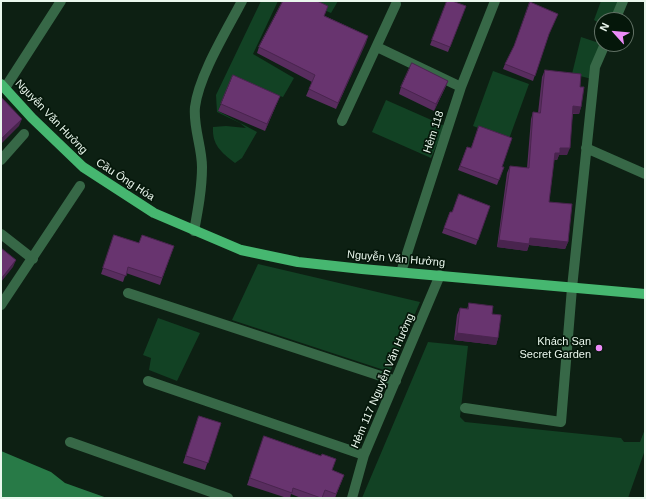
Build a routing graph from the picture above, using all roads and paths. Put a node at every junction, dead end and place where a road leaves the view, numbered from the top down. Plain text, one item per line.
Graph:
1 (61, 1) edge
2 (242, 1) edge
3 (495, 1) edge
4 (623, 1) edge
5 (396, 4) dead end
6 (618, 12) edge
7 (377, 47) junction
8 (602, 52) edge
9 (3, 86) edge
10 (462, 87) junction
11 (342, 120) dead end
12 (24, 134) dead end
13 (586, 148) junction
14 (1, 160) edge
15 (84, 168) joint
16 (645, 174) edge
17 (80, 186) dead end
18 (154, 212) joint
19 (194, 231) junction
20 (1, 234) edge
21 (33, 259) junction
22 (401, 272) junction
23 (440, 275) junction
24 (572, 288) junction
25 (128, 293) dead end
26 (645, 294) edge
27 (1, 305) edge
28 (148, 381) dead end
29 (396, 382) junction
30 (465, 408) dead end
31 (70, 442) dead end
32 (364, 455) junction
33 (228, 498) edge
34 (352, 498) edge

1 - 9 street
2 - 19 street
3 - 10 street, Hẻm 118
4 - 6 street
5 - 7 street
7 - 10 street
7 - 11 street
8 - 13 street
9 - 15 main road, Nguyễn Văn Hưởng
10 - 22 street, Hẻm 118
12 - 14 street
13 - 16 street
13 - 24 street
15 - 18 main road, Cầu Ông Hóa
17 - 21 street
18 - 19 main road, Nguyễn Văn Hưởng
19 - 22 main road, Nguyễn Văn Hưởng
20 - 21 street
21 - 27 street
22 - 23 main road, Nguyễn Văn Hưởng
23 - 24 main road, Nguyễn Văn Hưởng
23 - 29 street, Hẻm 117 Nguyễn Văn Hưởng
24 - 26 main road, Nguyễn Văn Hưởng
24 - 30 street
25 - 29 street
28 - 32 street
29 - 32 street, Hẻm 117 Nguyễn Văn Hưởng
31 - 33 street
32 - 34 street, Hẻm 117 Nguyễn Văn Hưởng

